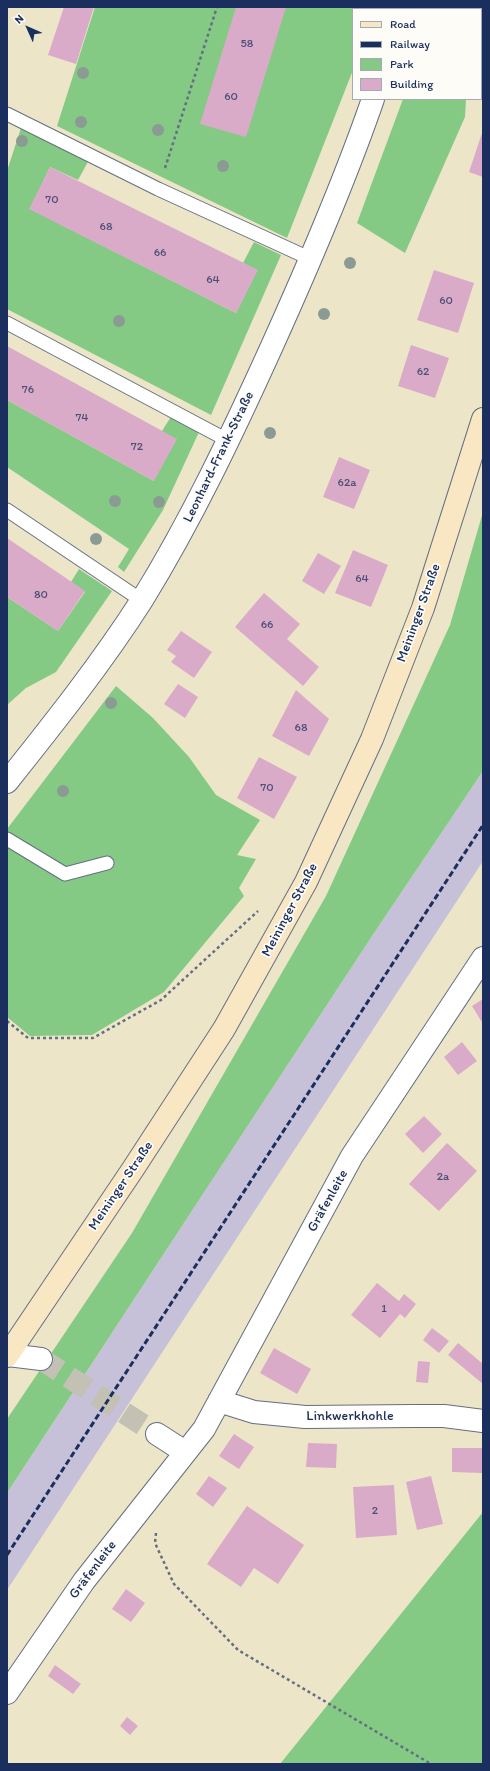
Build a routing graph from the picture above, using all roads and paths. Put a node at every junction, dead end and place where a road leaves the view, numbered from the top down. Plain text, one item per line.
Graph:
1 (216, 7) edge
2 (372, 100) edge
3 (7, 114) edge
4 (158, 189) junction
5 (311, 259) junction
6 (7, 323) edge
7 (483, 419) edge
8 (229, 441) junction
9 (7, 510) edge
10 (141, 600) junction
11 (7, 782) edge
12 (7, 839) edge
13 (107, 863) dead end
14 (243, 925) dead end
15 (483, 958) edge
16 (7, 1021) edge
17 (7, 1356) edge
18 (41, 1359) tunnel mouth
19 (219, 1401) junction
20 (483, 1421) edge
21 (157, 1434) tunnel mouth
22 (185, 1452) junction
23 (157, 1528) dead end
24 (7, 1693) edge
25 (431, 1764) edge

1 - 4 path
2 - 5 street, Leonhard-Frank-Straße
3 - 4 lane
4 - 5 lane
5 - 8 street, Leonhard-Frank-Straße
6 - 8 lane
7 - 17 main road, Meininger Straße
8 - 10 street, Leonhard-Frank-Straße
9 - 10 lane
10 - 11 street, Leonhard-Frank-Straße
12 - 13 lane
14 - 16 path
15 - 19 street, Gräfenleite
17 - 18 street
19 - 20 street, Linkwerkhohle
19 - 22 street, Gräfenleite
21 - 22 street
22 - 24 street, Gräfenleite
23 - 25 path

